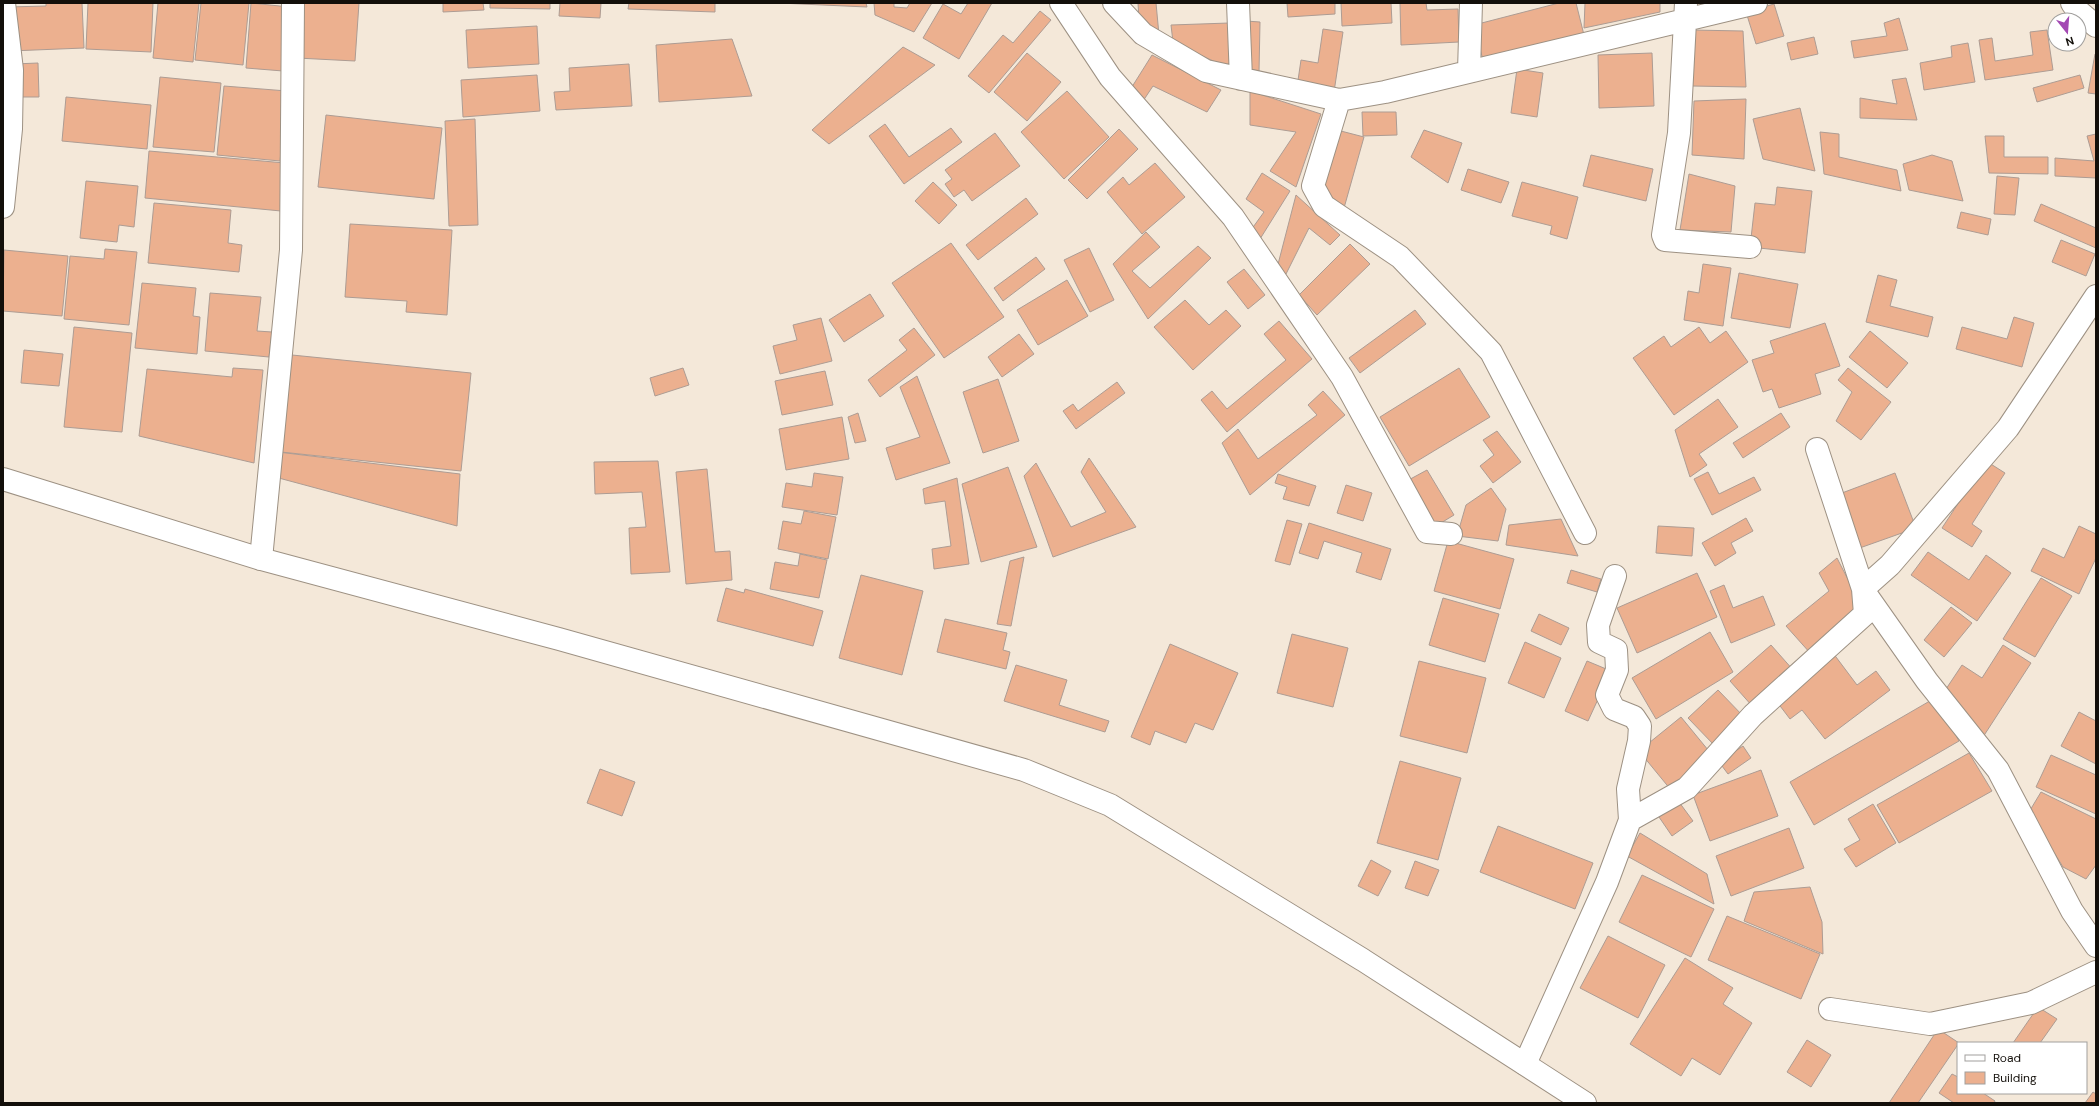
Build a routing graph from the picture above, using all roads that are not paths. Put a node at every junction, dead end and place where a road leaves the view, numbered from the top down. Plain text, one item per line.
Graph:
1 (4, 3) edge
2 (293, 3) edge
3 (1062, 3) edge
4 (1114, 3) edge
5 (1238, 3) edge
6 (1471, 3) edge
7 (1756, 3) edge
8 (2072, 3) edge
9 (1685, 11) edge
10 (2096, 26) edge
11 (1468, 71) junction
12 (1241, 79) junction
13 (1339, 100) junction
14 (3, 207) edge
15 (1750, 247) dead end
16 (2096, 296) edge
17 (1817, 449) dead end
18 (3, 479) edge
19 (1585, 533) dead end
20 (1451, 534) dead end
21 (261, 559) junction
22 (1615, 576) dead end
23 (1862, 589) junction
24 (1630, 820) junction
25 (2096, 946) edge
26 (2096, 972) edge
27 (1830, 1009) dead end
28 (1525, 1064) junction
29 (1585, 1103) edge

1 - 14 street
2 - 21 street
3 - 20 street
4 - 12 street
5 - 12 street
6 - 11 street
7 - 9 street
8 - 10 street
9 - 11 street
9 - 15 street
11 - 13 street
12 - 13 street
13 - 19 street
16 - 23 street
17 - 23 street
18 - 21 street
21 - 28 street
22 - 24 street
23 - 24 street
23 - 25 street
24 - 28 street
26 - 27 street
28 - 29 street

